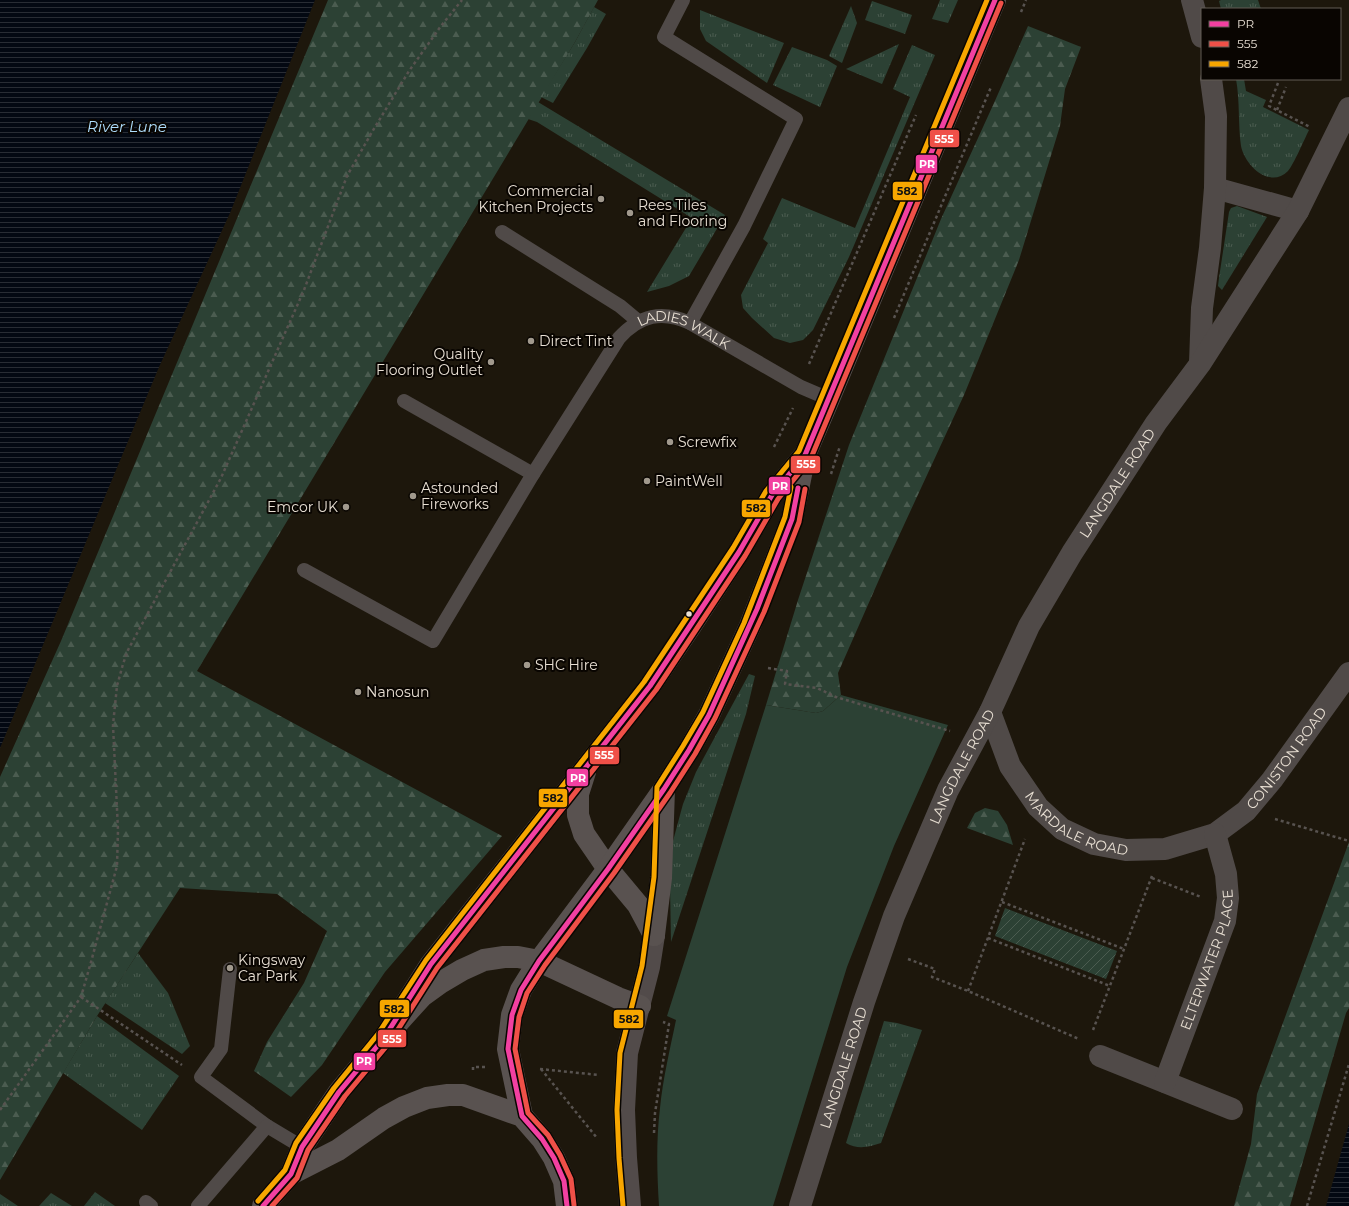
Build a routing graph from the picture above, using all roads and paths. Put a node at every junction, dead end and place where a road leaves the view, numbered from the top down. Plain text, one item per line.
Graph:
1 (462, 0) edge
2 (683, 0) edge
3 (995, 0) edge
4 (1026, 0) edge
5 (1194, 5) edge
6 (1020, 14) dead end
7 (1201, 33) edge
8 (993, 80) dead end
9 (1211, 80) edge
10 (1278, 83) dead end
11 (1286, 87) dead end
12 (1349, 108) edge
13 (918, 109) dead end
14 (1277, 110) junction
15 (1316, 130) dead end
16 (1216, 188) junction
17 (1298, 211) junction
18 (502, 232) dead end
19 (894, 319) dead end
20 (638, 321) junction
21 (690, 323) junction
22 (814, 350) dead end
23 (1200, 364) junction
24 (829, 399) junction
25 (404, 401) dead end
26 (842, 442) dead end
27 (805, 455) junction
28 (533, 474) junction
29 (829, 478) dead end
30 (304, 570) dead end
31 (768, 668) dead end
32 (1349, 673) edge
33 (990, 712) junction
34 (954, 732) dead end
35 (587, 766) junction
36 (664, 789) junction
37 (1268, 817) dead end
38 (1216, 834) junction
39 (1025, 839) dead end
40 (1349, 841) edge
41 (608, 869) junction
42 (1153, 874) dead end
43 (1152, 878) junction
44 (1208, 900) dead end
45 (1002, 902) junction
46 (654, 935) junction
47 (988, 938) junction
48 (1124, 948) junction
49 (907, 959) dead end
50 (539, 961) junction
51 (230, 969) dead end
52 (1110, 986) junction
53 (968, 991) junction
54 (81, 997) junction
55 (640, 1006) junction
56 (660, 1022) dead end
57 (1091, 1035) dead end
58 (384, 1038) junction
59 (1081, 1039) dead end
60 (1100, 1056) dead end
61 (176, 1061) dead end
62 (1349, 1064) edge
63 (492, 1067) dead end
64 (533, 1069) dead end
65 (540, 1069) junction
66 (473, 1072) dead end
67 (605, 1076) dead end
68 (1165, 1082) junction
69 (1232, 1109) dead end
70 (0, 1110) edge
71 (522, 1116) junction
72 (267, 1126) junction
73 (654, 1136) dead end
74 (302, 1147) junction
75 (626, 1158) junction
76 (291, 1174) junction
77 (198, 1206) edge
78 (264, 1206) edge
79 (567, 1206) edge
80 (630, 1206) edge
81 (800, 1206) edge
82 (1307, 1206) edge

1 - 54 path
2 - 21 lane
3 - 24 main road
4 - 6 path
5 - 7 street
8 - 19 path
9 - 16 street
10 - 14 path
11 - 14 path
12 - 17 street, LANGDALE ROAD
13 - 22 path
14 - 15 path
16 - 17 street
16 - 23 street
17 - 23 street, LANGDALE ROAD
18 - 20 lane, LADIES WALK
20 - 21 lane, LADIES WALK
20 - 28 lane
21 - 24 lane, LADIES WALK
23 - 33 street, LANGDALE ROAD
24 - 27 main road
25 - 28 lane
26 - 29 path
27 - 35 main road
27 - 36 main road
28 - 30 lane
31 - 34 path
32 - 38 street, CONISTON ROAD
33 - 38 street, MARDALE ROAD
33 - 81 street, LANGDALE ROAD
35 - 41 main road
35 - 58 main road
36 - 41 main road
36 - 46 main road
37 - 40 path
38 - 68 street, ELTERWATER PLACE
39 - 45 path
41 - 46 main road
41 - 50 main road
42 - 43 path
43 - 44 path
43 - 48 path
45 - 47 path
45 - 48 path
46 - 55 street
47 - 52 path
47 - 53 path
48 - 52 path
49 - 53 path
50 - 55 main road
50 - 58 main road
50 - 71 main road
51 - 72 lane
52 - 57 path
53 - 59 path
54 - 61 path
54 - 70 path
55 - 75 street
56 - 73 path
58 - 74 main road
60 - 68 street
62 - 82 path
63 - 66 path
64 - 65 path
65 - 67 path
65 - 75 path
68 - 69 street
71 - 76 main road
71 - 79 main road
72 - 74 lane
72 - 77 lane
74 - 76 main road
75 - 80 street
76 - 78 main road

